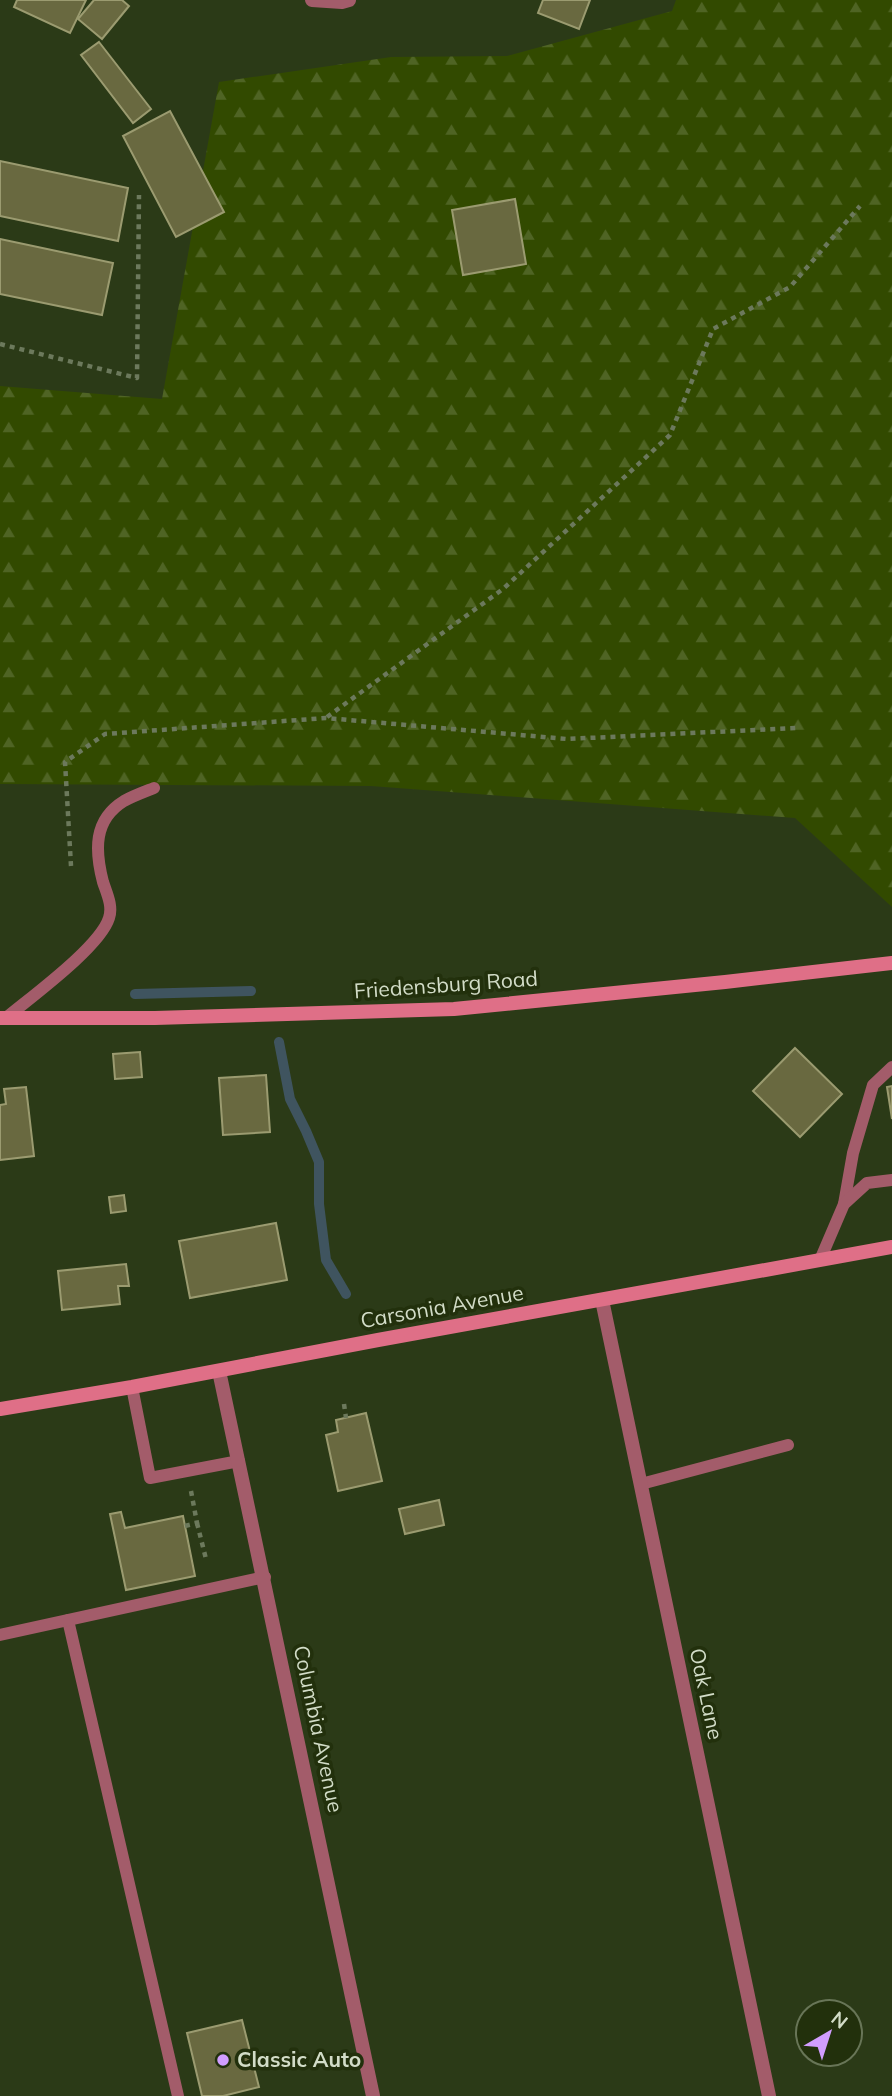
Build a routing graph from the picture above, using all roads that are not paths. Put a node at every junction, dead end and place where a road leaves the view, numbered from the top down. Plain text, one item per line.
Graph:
1 (312, 0) edge
2 (349, 0) edge
3 (153, 788) dead end
4 (892, 963) edge
5 (3, 1018) edge
6 (892, 1067) edge
7 (892, 1180) edge
8 (844, 1204) junction
9 (892, 1247) edge
10 (820, 1260) junction
11 (602, 1300) junction
12 (219, 1371) junction
13 (132, 1387) junction
14 (0, 1409) edge
15 (788, 1445) dead end
16 (239, 1461) junction
17 (641, 1484) junction
18 (265, 1577) junction
19 (68, 1620) junction
20 (0, 1635) edge
21 (178, 2096) edge
22 (373, 2096) edge
23 (769, 2096) edge

1 - 2 street
3 - 5 lane
4 - 5 street, Friedensburg Road
6 - 8 lane
7 - 8 lane
8 - 10 lane
9 - 10 street, Carsonia Avenue
10 - 11 street, Carsonia Avenue
11 - 12 street, Carsonia Avenue
11 - 17 street, Oak Lane
12 - 13 street, Carsonia Avenue
12 - 16 street, Columbia Avenue
13 - 14 street, Carsonia Avenue
13 - 16 lane
15 - 17 lane
16 - 18 street, Columbia Avenue
17 - 23 street, Oak Lane
18 - 19 lane
18 - 22 street, Columbia Avenue
19 - 20 lane
19 - 21 lane

